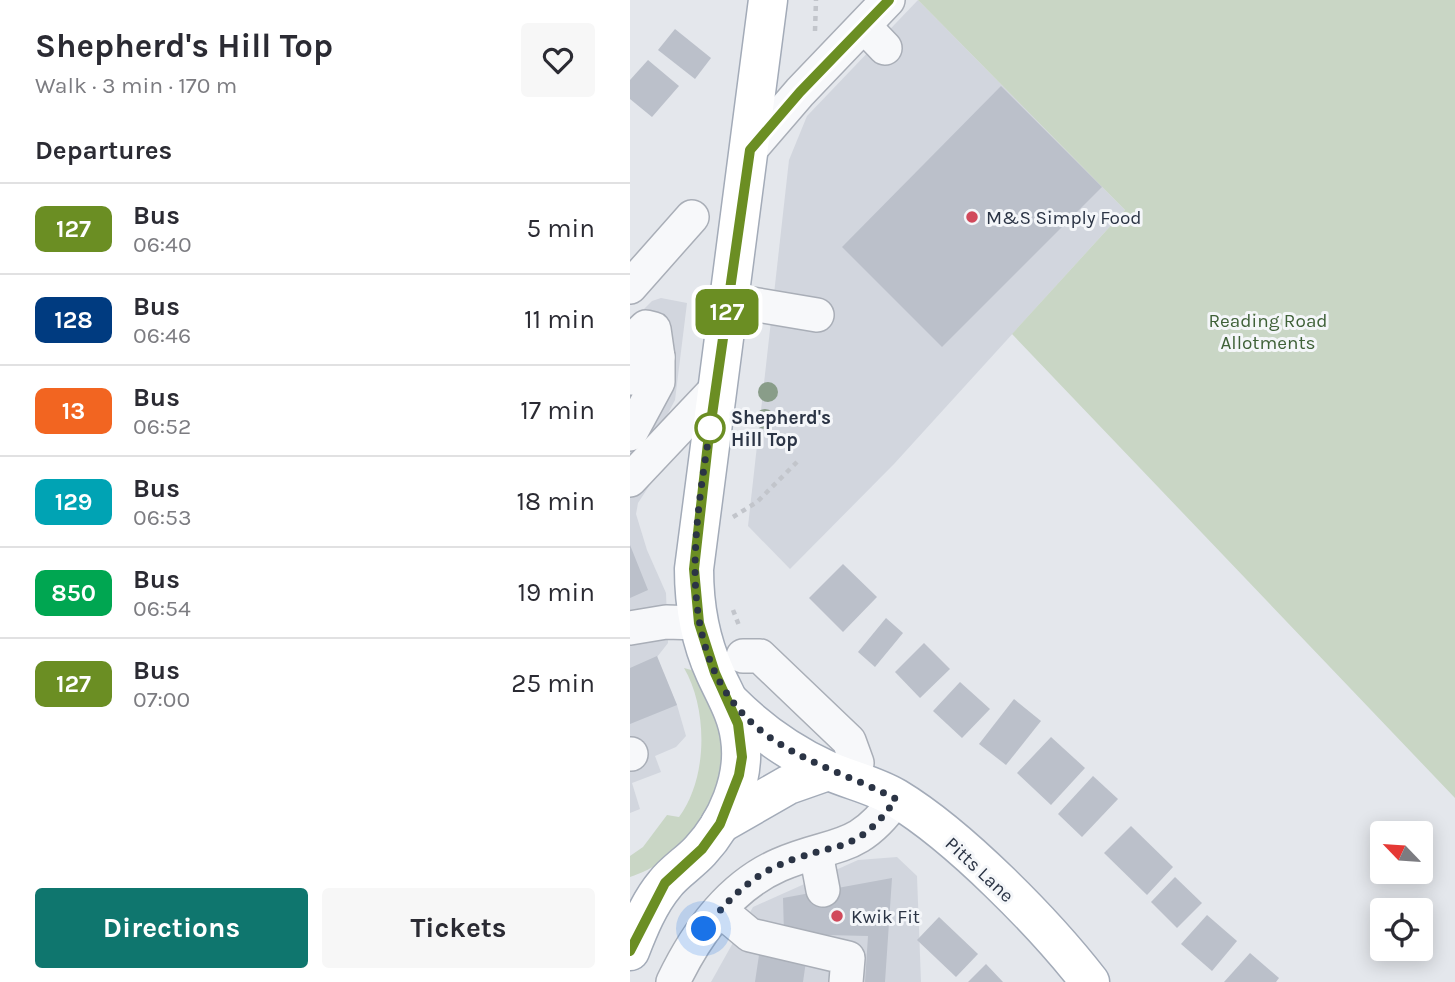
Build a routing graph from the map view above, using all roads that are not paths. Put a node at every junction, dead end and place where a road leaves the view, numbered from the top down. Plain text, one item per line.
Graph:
1 (768, 0) edge
2 (888, 0) edge
3 (750, 150) junction
4 (692, 217) dead end
5 (630, 287) edge
6 (728, 300) junction
7 (817, 314) dead end
8 (644, 349) edge
9 (630, 378) edge
10 (716, 389) junction
11 (630, 434) edge
12 (630, 480) edge
13 (699, 623) junction
14 (631, 624) edge
15 (743, 656) dead end
16 (731, 703) junction
17 (840, 774) junction
18 (896, 799) junction
19 (720, 824) junction
20 (816, 853) junction
21 (665, 883) junction
22 (823, 890) dead end
23 (630, 899) edge
24 (720, 910) junction
25 (630, 951) edge
26 (673, 982) edge
27 (846, 982) edge
28 (1090, 982) edge

1 - 3 main road
2 - 3 street
3 - 6 main road
4 - 5 street
6 - 7 street
6 - 10 main road
8 - 9 street
8 - 11 street
10 - 12 street
10 - 13 main road
13 - 14 street
13 - 16 main road
15 - 17 street
16 - 17 main road, Pitts Lane
16 - 19 main road
17 - 18 main road, Pitts Lane
17 - 19 main road
18 - 20 street
18 - 28 main road, Pitts Lane
19 - 21 main road
20 - 22 street
20 - 24 street
21 - 23 main road
21 - 25 main road
24 - 26 street
24 - 27 street

